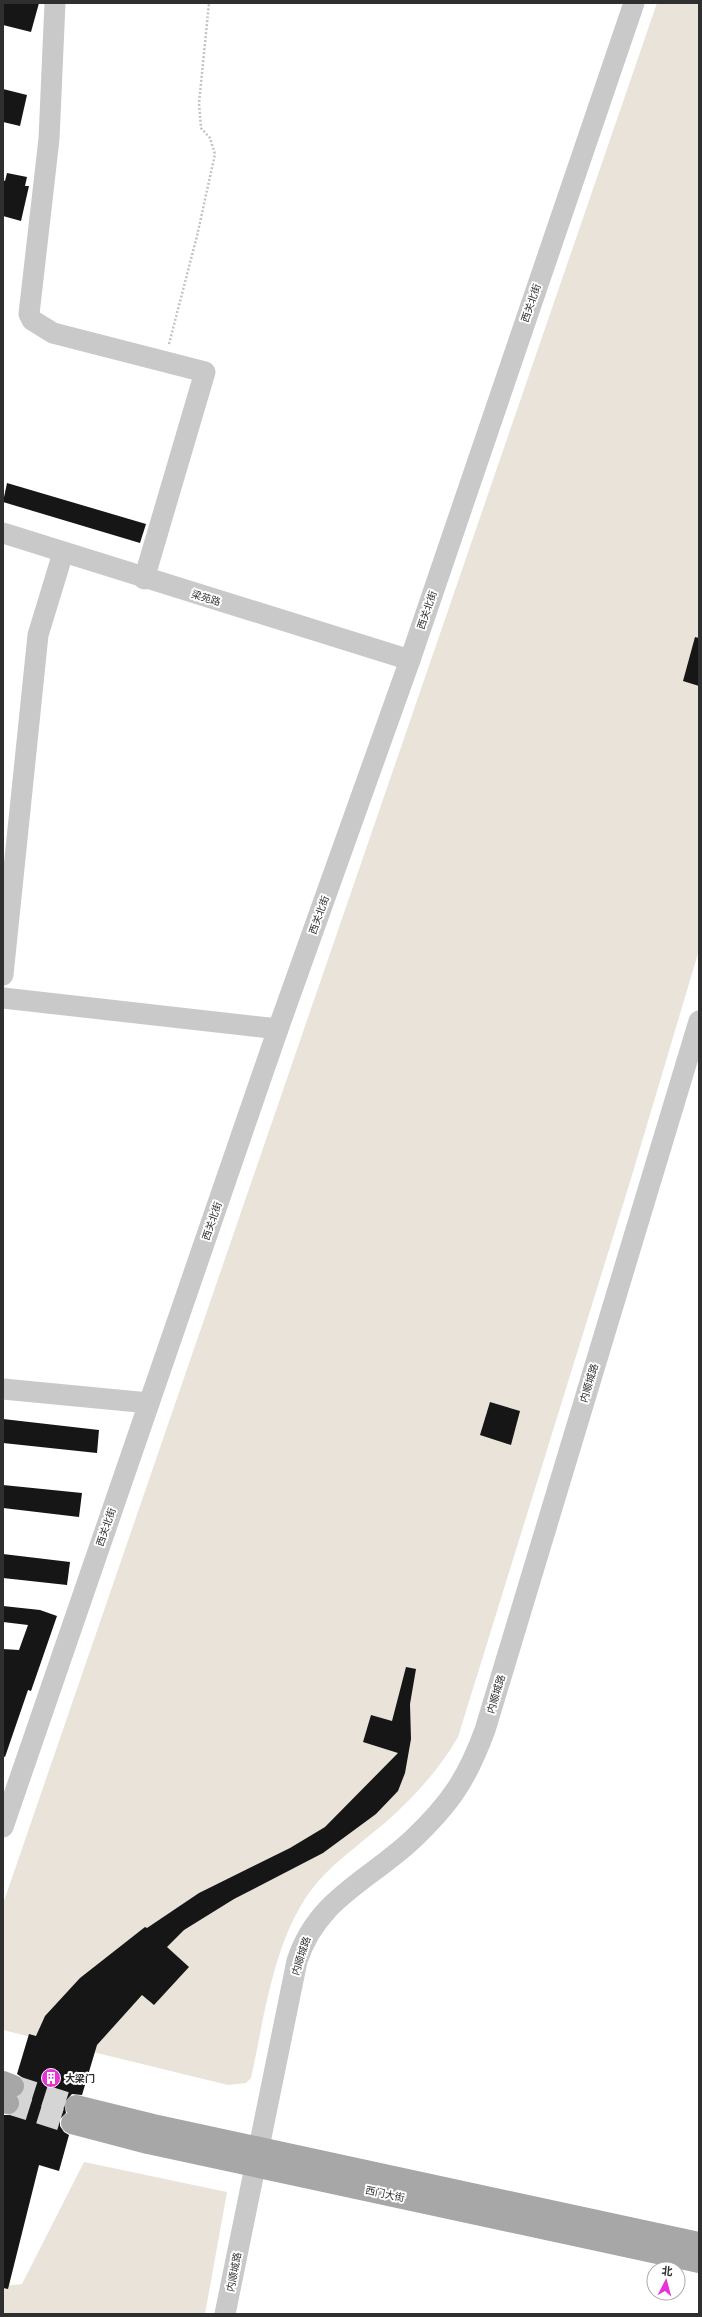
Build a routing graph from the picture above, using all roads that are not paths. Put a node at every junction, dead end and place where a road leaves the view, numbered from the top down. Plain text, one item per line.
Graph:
1 (55, 3) edge
2 (634, 3) edge
3 (3, 533) edge
4 (63, 553) junction
5 (144, 579) junction
6 (410, 660) junction
7 (3, 975) edge
8 (3, 998) edge
9 (698, 1024) edge
10 (278, 1029) junction
11 (3, 1389) edge
12 (149, 1403) junction
13 (3, 1827) edge
14 (74, 2114) tunnel mouth
15 (257, 2157) junction
16 (699, 2243) edge
17 (699, 2262) edge
18 (226, 2314) edge

1 - 5 street
2 - 6 street, 西关北街
3 - 4 street, 梁苑路
4 - 5 street, 梁苑路
4 - 7 street
5 - 6 street, 梁苑路
6 - 10 street, 西关北街
8 - 10 street
9 - 15 street, 内顺城路
10 - 12 street, 西关北街
11 - 12 street
12 - 13 street, 西关北街
14 - 15 main road, 西门大街
15 - 16 main road, 西门大街
15 - 17 main road, 西门大街
15 - 18 street, 内顺城路

